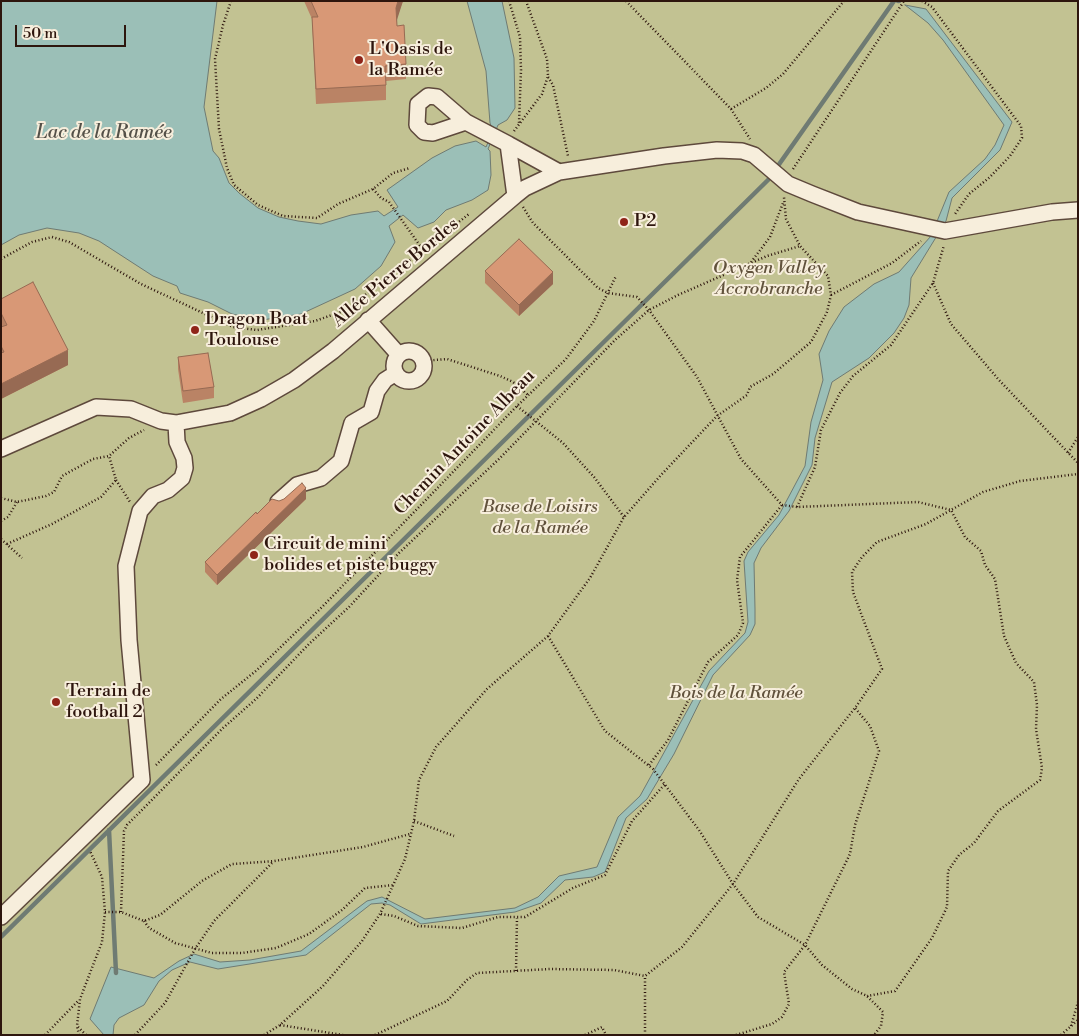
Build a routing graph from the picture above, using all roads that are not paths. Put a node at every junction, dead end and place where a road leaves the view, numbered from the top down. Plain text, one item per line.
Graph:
1 (466, 122) dead end
2 (502, 142) junction
3 (564, 171) junction
4 (515, 196) junction
5 (1078, 210) edge
6 (368, 320) junction
7 (399, 355) junction
8 (396, 373) junction
9 (168, 422) junction
10 (3, 443) edge
11 (278, 502) edge
12 (1, 918) edge

1 - 2 lane
2 - 3 lane
2 - 4 lane
3 - 4 lane, Allée Pierre Bordes
3 - 5 lane, Allée Pierre Bordes
4 - 6 lane, Allée Pierre Bordes
6 - 7 lane
6 - 9 lane, Allée Pierre Bordes
7 - 8 lane
7 - 8 lane
8 - 11 lane
9 - 10 lane, Allée Pierre Bordes
9 - 12 lane

